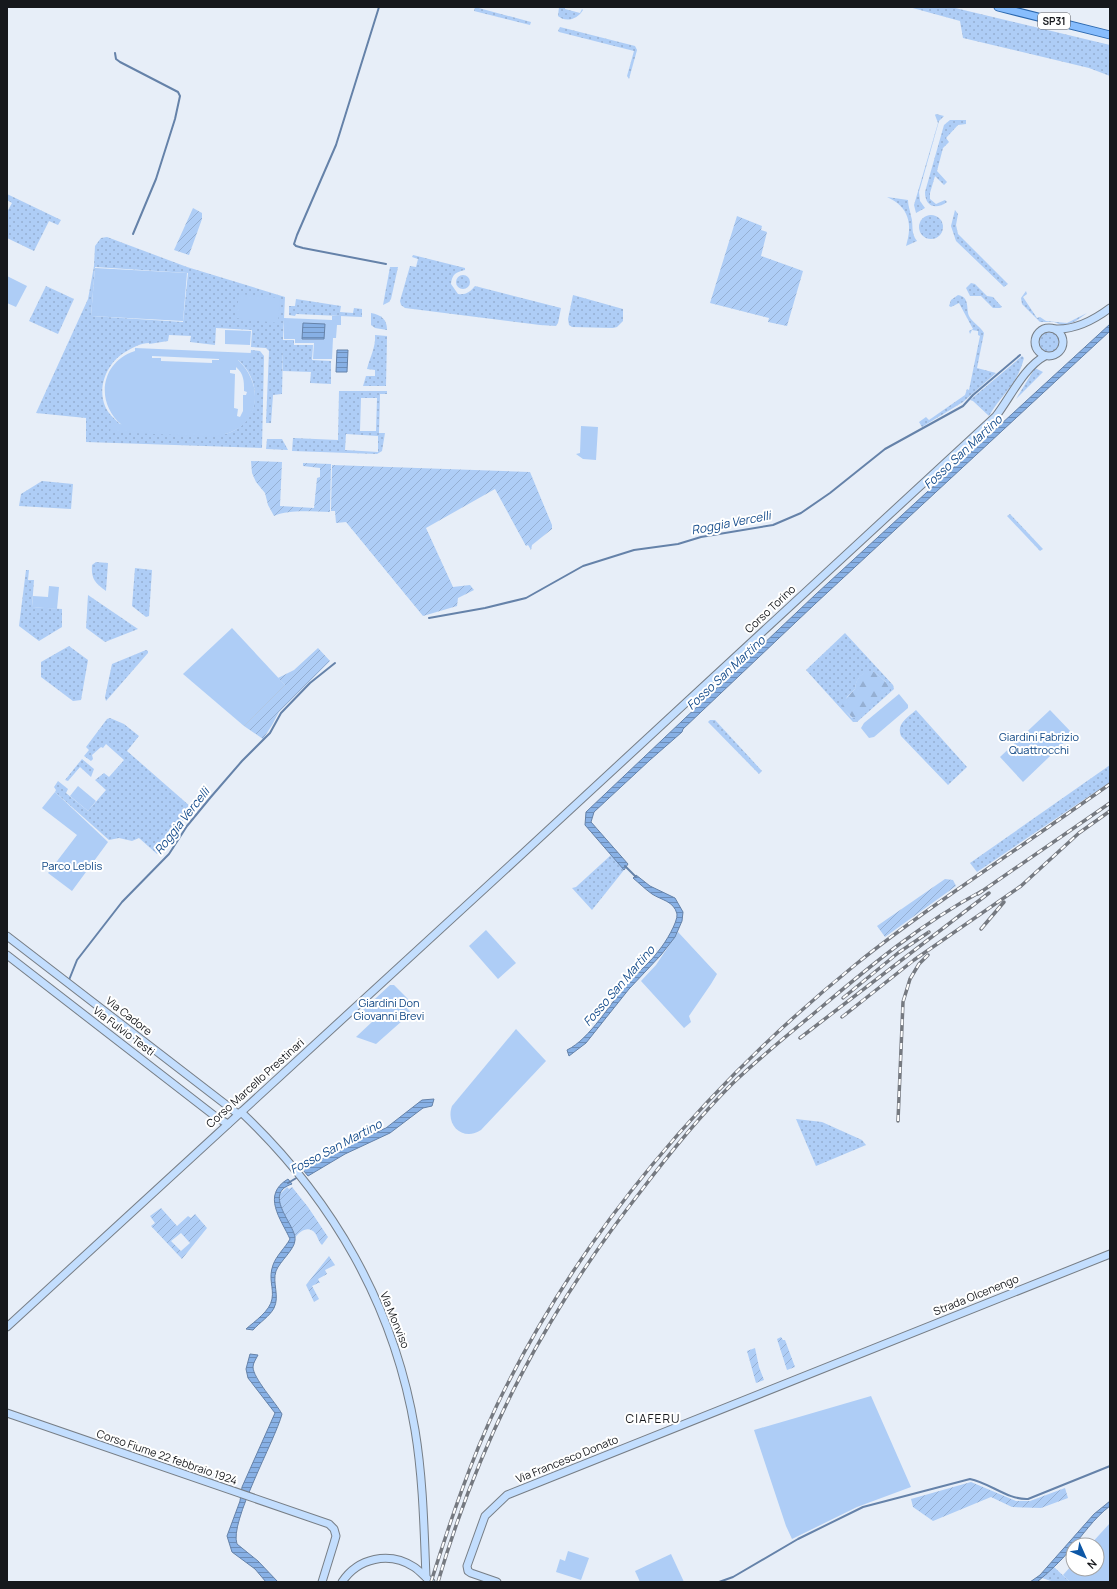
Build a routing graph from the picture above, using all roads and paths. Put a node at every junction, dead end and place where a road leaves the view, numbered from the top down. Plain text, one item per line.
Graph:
1 (998, 7) edge
2 (1110, 35) edge
3 (1110, 308) edge
4 (1077, 326) junction
5 (1055, 329) junction
6 (1063, 342) junction
7 (1036, 349) junction
8 (1045, 356) junction
9 (1028, 370) junction
10 (519, 857) joint
11 (7, 936) edge
12 (7, 955) edge
13 (240, 1113) junction
14 (228, 1124) junction
15 (1110, 1254) edge
16 (7, 1327) edge
17 (851, 1358) joint
18 (7, 1413) edge
19 (428, 1580) edge
20 (322, 1582) edge
21 (342, 1582) edge
22 (497, 1582) edge

1 - 2 main road, SP31
3 - 4 main road, Corso Torino
4 - 5 main road, Corso Torino
4 - 6 main road, Corso Torino
5 - 6 main road
5 - 7 main road, Corso Torino
6 - 8 main road, Corso Torino
7 - 8 main road
7 - 9 main road, Corso Torino
8 - 9 main road, Corso Torino
9 - 10 main road, Corso Torino
10 - 13 main road, Corso Marcello Prestinari
11 - 13 main road, Via Cadore
12 - 14 main road, Via Fulvio Testi
13 - 14 main road, Corso Marcello Prestinari
13 - 19 main road, Via Monviso
14 - 16 main road, Corso Marcello Prestinari
15 - 17 main road, Strada Olcenengo
17 - 22 main road, Via Francesco Donato
18 - 20 main road, Corso Fiume 22 febbraio 1924
19 - 21 main road

